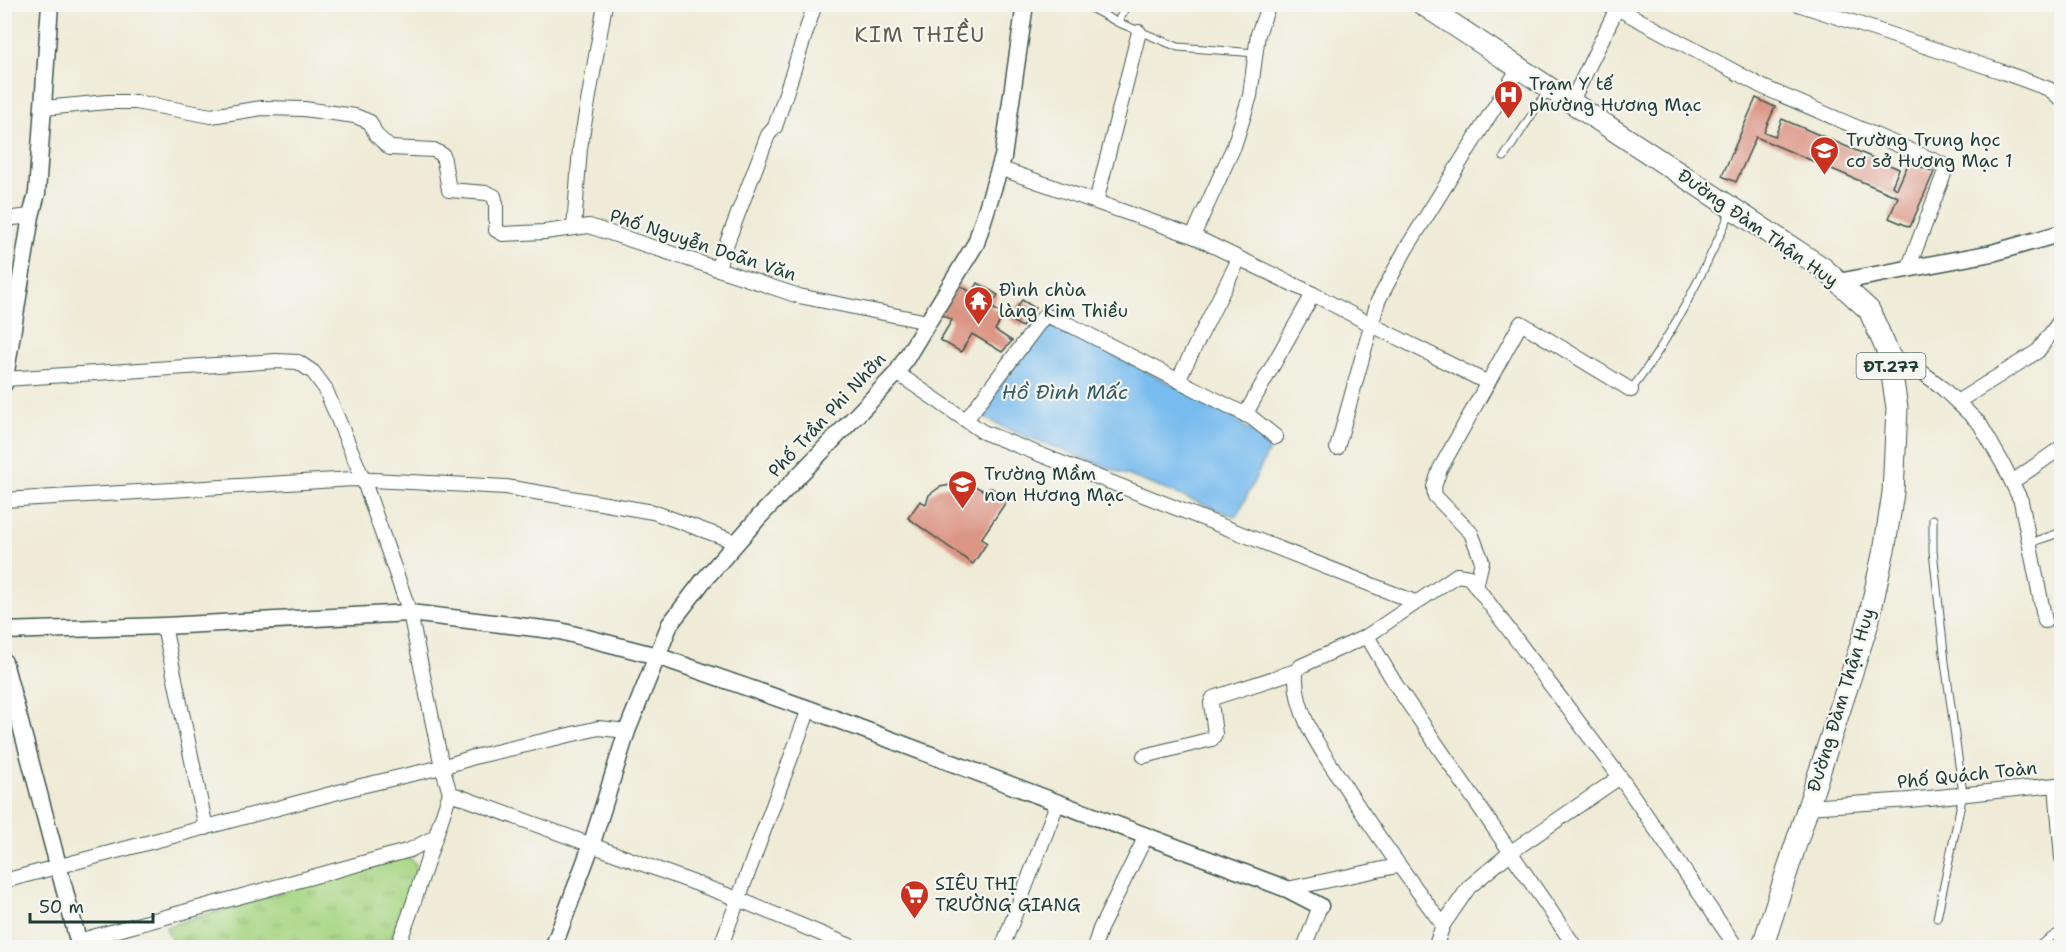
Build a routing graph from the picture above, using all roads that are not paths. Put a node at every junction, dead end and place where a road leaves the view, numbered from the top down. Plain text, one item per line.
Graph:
1 (50, 4) edge
2 (605, 4) edge
3 (815, 4) edge
4 (1025, 4) edge
5 (1083, 4) edge
6 (1128, 4) edge
7 (1269, 4) edge
8 (1422, 4) edge
9 (1798, 4) edge
10 (1618, 6) edge
11 (1117, 22) junction
12 (1139, 32) junction
13 (1256, 53) junction
14 (1519, 68) junction
15 (1549, 88) junction
16 (2061, 100) edge
17 (1571, 103) junction
18 (44, 108) junction
19 (1504, 157) dead end
20 (999, 168) junction
21 (1096, 202) junction
22 (1732, 208) junction
23 (31, 216) junction
24 (4, 219) edge
25 (574, 228) junction
26 (2061, 233) edge
27 (1193, 236) junction
28 (1239, 259) junction
29 (717, 269) junction
30 (1908, 269) junction
31 (1838, 282) junction
32 (1313, 294) junction
33 (2061, 318) edge
34 (928, 322) junction
35 (1372, 325) junction
36 (1889, 355) junction
37 (897, 373) junction
38 (5, 379) edge
39 (1178, 380) junction
40 (1488, 383) junction
41 (4, 384) edge
42 (1631, 390) joint
43 (1957, 402) junction
44 (1245, 415) junction
45 (966, 420) junction
46 (1276, 437) dead end
47 (2061, 447) edge
48 (1337, 448) dead end
49 (363, 479) junction
50 (2012, 482) junction
51 (4, 500) edge
52 (1933, 519) dead end
53 (2061, 532) edge
54 (736, 542) junction
55 (2030, 543) junction
56 (1476, 587) junction
57 (1414, 602) junction
58 (410, 613) junction
59 (2045, 621) dead end
60 (164, 626) junction
61 (4, 632) edge
62 (1367, 636) junction
63 (657, 656) junction
64 (4, 662) edge
65 (1296, 671) junction
66 (809, 709) junction
67 (627, 731) junction
68 (1144, 756) dead end
69 (442, 767) junction
70 (1620, 777) junction
71 (2059, 783) edge
72 (450, 793) junction
73 (1963, 794) junction
74 (1057, 804) junction
75 (1808, 807) junction
76 (206, 828) junction
77 (1146, 836) junction
78 (435, 837) junction
79 (591, 846) junction
80 (1511, 852) junction
81 (2061, 858) edge
82 (1397, 866) junction
83 (58, 867) junction
84 (4, 881) edge
85 (1287, 889) junction
86 (738, 899) junction
87 (1320, 906) joint
88 (1937, 918) dead end
89 (1443, 925) junction
90 (2061, 930) edge
91 (79, 944) edge
92 (397, 948) edge
93 (553, 948) edge
94 (720, 948) edge
95 (855, 948) edge
96 (1002, 948) edge
97 (1094, 948) edge
98 (1304, 948) edge
99 (1435, 948) edge
100 (1576, 948) edge
101 (1737, 948) edge
102 (1762, 948) edge
103 (2035, 948) edge

1 - 18 street
2 - 25 street
3 - 29 street
4 - 20 street, Phố Trần Phi Nhỡn
5 - 11 lane
6 - 11 lane
7 - 13 street
8 - 14 main road, Đường Đàm Thận Huy / ĐT.277
9 - 16 street
10 - 17 street
10 - 30 street
11 - 12 lane
12 - 13 lane
12 - 21 street
13 - 27 street
14 - 15 main road, Đường Đàm Thận Huy / ĐT.277
14 - 35 street
15 - 17 main road, Đường Đàm Thận Huy / ĐT.277
15 - 19 lane
17 - 22 main road, Đường Đàm Thận Huy / ĐT.277
18 - 23 street
18 - 25 street, Phố Nguyễn Doãn Văn
20 - 21 street
20 - 34 street, Phố Trần Phi Nhỡn
21 - 27 street
22 - 31 main road, Đường Đàm Thận Huy / ĐT.277
22 - 42 lane
23 - 24 street
23 - 38 street
25 - 29 street, Phố Nguyễn Doãn Văn
26 - 30 street
27 - 28 street
28 - 32 street
28 - 39 street
29 - 34 street, Phố Nguyễn Doãn Văn
30 - 31 street
31 - 36 main road, Đường Đàm Thận Huy / ĐT.277
32 - 35 street
32 - 44 street
33 - 43 street
34 - 37 street, Phố Trần Phi Nhỡn
35 - 40 street
35 - 48 street
36 - 43 street
36 - 75 main road, Đường Đàm Thận Huy / ĐT.277
37 - 45 street
37 - 54 street, Phố Trần Phi Nhỡn
38 - 41 street
38 - 49 street
39 - 44 street
39 - 45 street
40 - 42 street
40 - 56 street
43 - 50 street
44 - 46 street
45 - 57 street
47 - 50 street
49 - 51 street
49 - 54 street
49 - 58 street
50 - 55 street
52 - 73 lane
53 - 55 lane
54 - 63 street, Phố Trần Phi Nhỡn
55 - 59 street
56 - 57 street
56 - 70 street
57 - 62 street
58 - 60 street
58 - 63 street
58 - 69 street
60 - 61 street
60 - 76 street
62 - 65 street
62 - 80 street
63 - 66 street
63 - 67 street, Phố Trần Phi Nhỡn
64 - 83 street
65 - 68 street
65 - 82 street
66 - 74 street
66 - 86 street
67 - 69 street
67 - 79 street, Phố Trần Phi Nhỡn
69 - 72 street
69 - 76 street
70 - 80 street
70 - 101 street
71 - 73 street, Phố Quách Toàn
71 - 81 street, Phố Quách Toàn
72 - 78 street
72 - 79 street
73 - 75 street, Phố Quách Toàn
73 - 88 lane
74 - 77 street
74 - 96 street
75 - 102 main road, Đường Đàm Thận Huy / ĐT.277
76 - 83 street
77 - 85 street
77 - 97 street
78 - 91 street
78 - 92 street
79 - 86 street
79 - 93 street, Phố Trần Phi Nhỡn
80 - 89 street
80 - 100 street
82 - 85 street
82 - 89 street
83 - 84 street
83 - 91 street
85 - 87 street
86 - 94 street
86 - 95 street
87 - 98 street
89 - 99 street
90 - 103 lane

